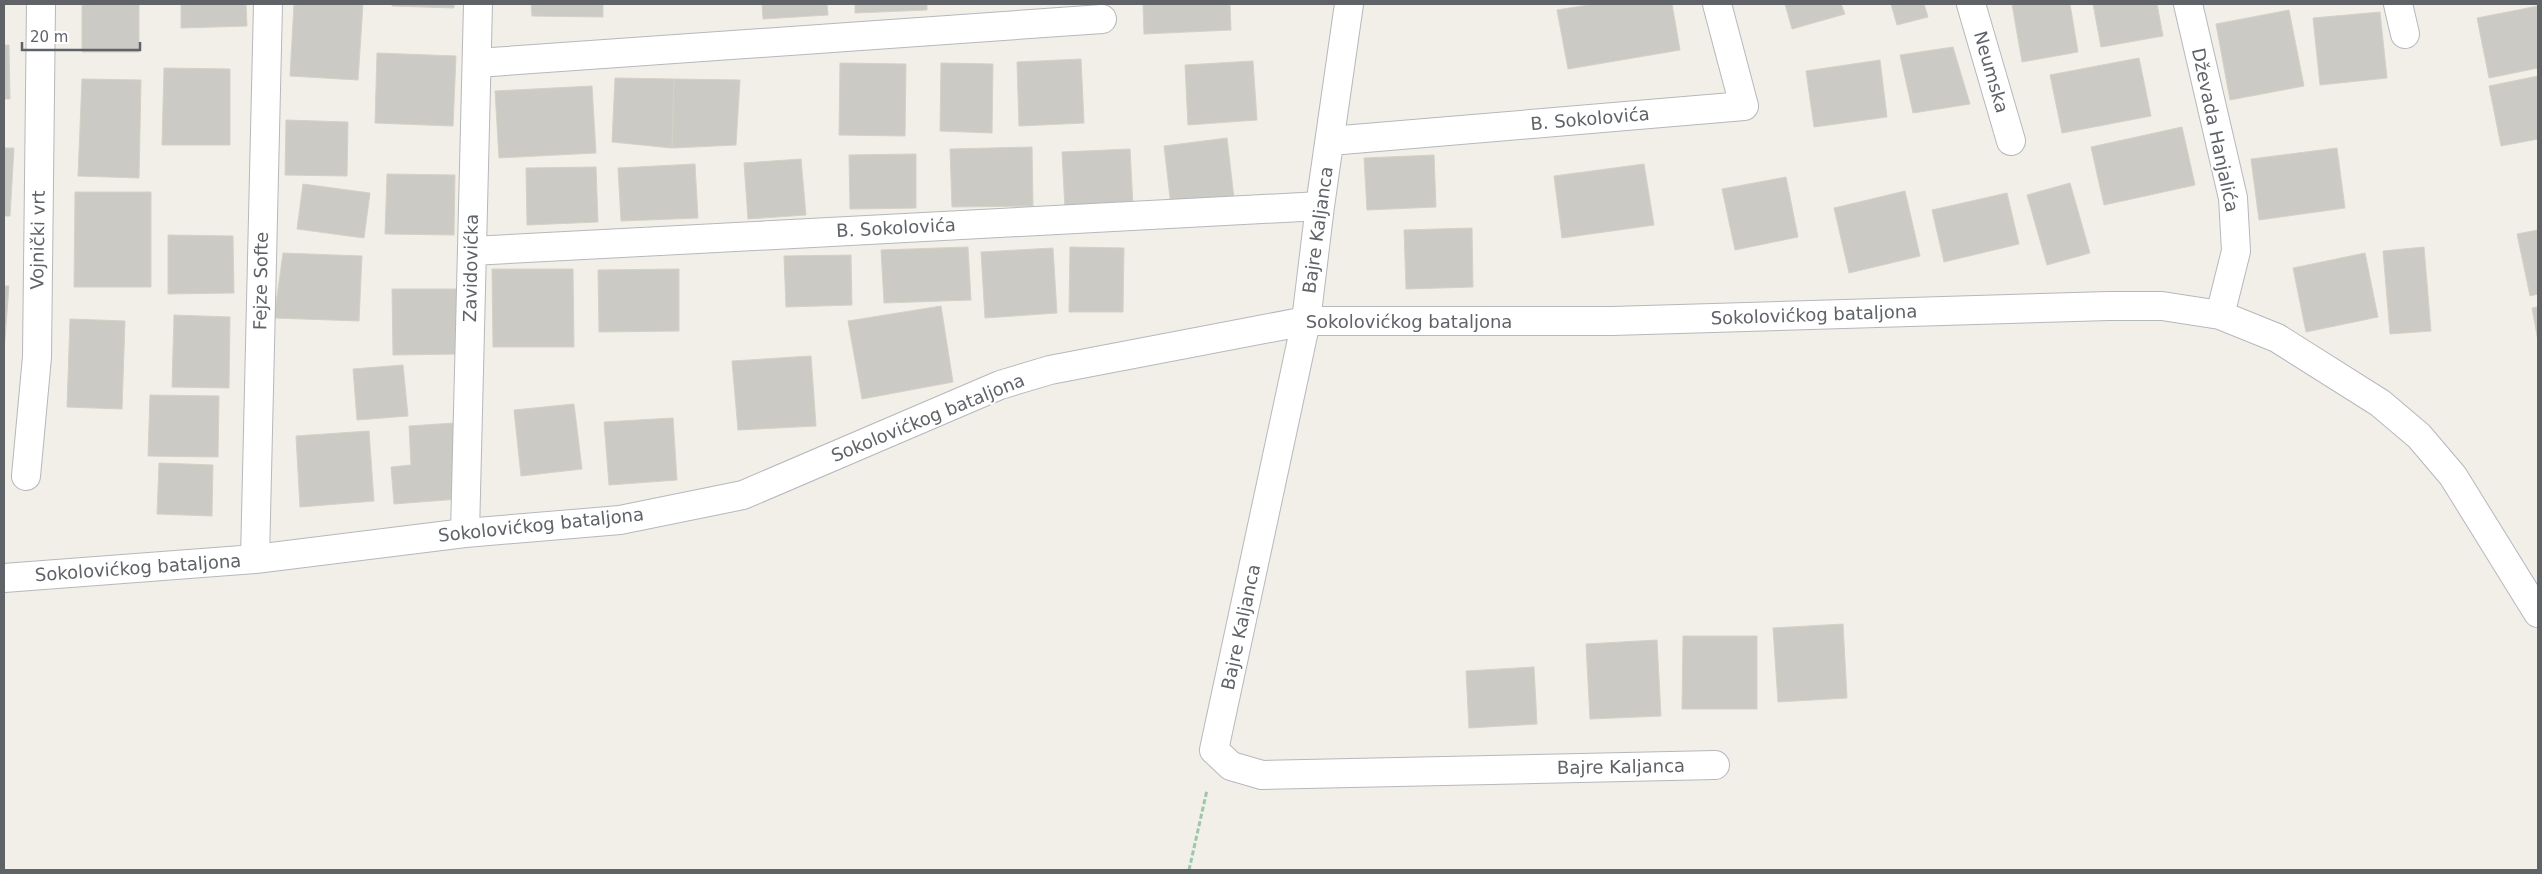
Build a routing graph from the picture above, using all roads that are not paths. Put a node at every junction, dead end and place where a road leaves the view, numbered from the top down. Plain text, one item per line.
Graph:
1 (41, 4) edge
2 (268, 4) edge
3 (478, 4) edge
4 (1349, 4) edge
5 (1717, 4) edge
6 (1971, 4) edge
7 (2188, 4) edge
8 (2398, 4) edge
9 (1102, 19) dead end
10 (2405, 34) dead end
11 (477, 63) junction
12 (1330, 141) junction
13 (2011, 141) dead end
14 (1320, 206) junction
15 (472, 250) junction
16 (2220, 315) junction
17 (1306, 321) junction
18 (26, 476) dead end
19 (465, 533) junction
20 (255, 559) junction
21 (4, 578) edge
22 (2538, 613) edge
23 (1715, 765) dead end

1 - 18 street, Vojnički vrt
2 - 20 street, Fejze Softe
3 - 11 street, Zavidovićka
4 - 12 street, Bajre Kaljanca
5 - 12 street, B. Sokolovića
6 - 13 street, Neumska
7 - 16 street, Dževada Hanjalića
8 - 10 street
9 - 11 street
11 - 15 street, Zavidovićka
12 - 14 street, Bajre Kaljanca
14 - 15 street, B. Sokolovića
14 - 17 street, Bajre Kaljanca
15 - 19 street, Zavidovićka
16 - 17 street, Sokolovićkog bataljona
16 - 22 street, Sokolovićkog bataljona
17 - 19 street, Sokolovićkog bataljona
17 - 23 street, Bajre Kaljanca
19 - 20 street, Sokolovićkog bataljona
20 - 21 street, Sokolovićkog bataljona

